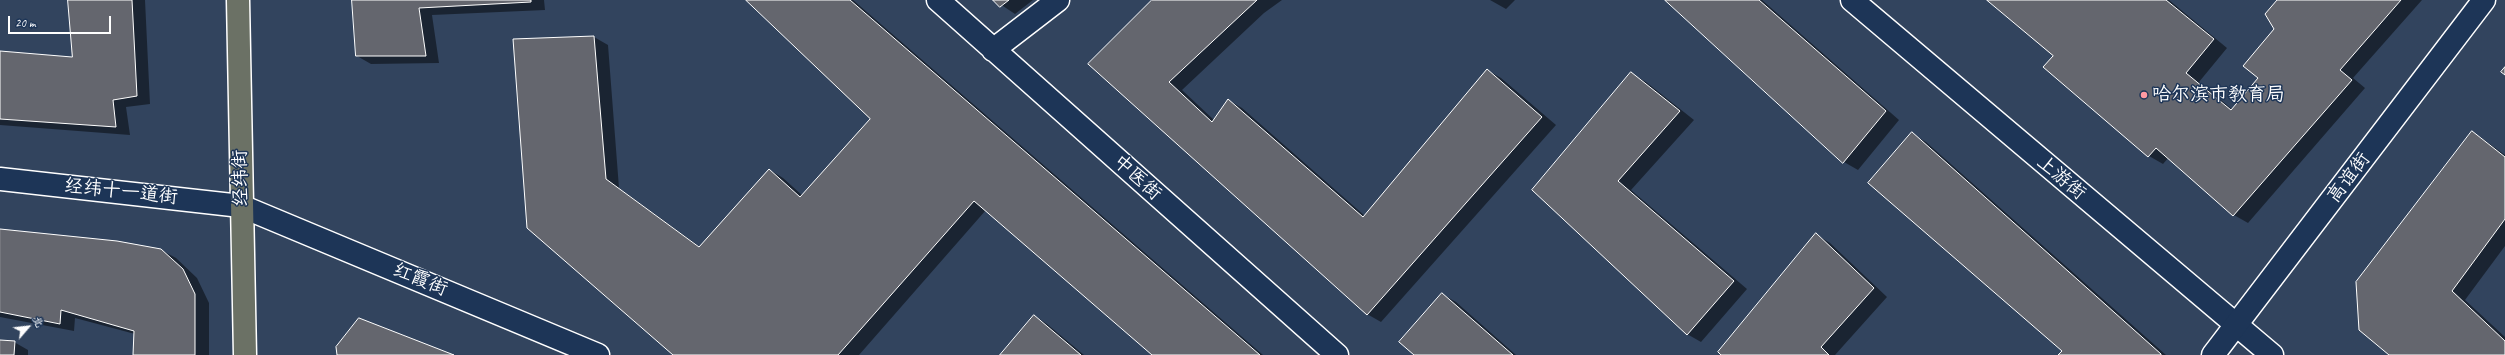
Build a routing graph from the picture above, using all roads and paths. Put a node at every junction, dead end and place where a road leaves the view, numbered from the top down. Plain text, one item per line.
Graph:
1 (238, 0) edge
2 (938, 0) edge
3 (1058, 0) edge
4 (1852, 0) edge
5 (2484, 0) edge
6 (993, 50) junction
7 (0, 179) edge
8 (241, 206) junction
9 (2237, 326) junction
10 (245, 355) edge
11 (598, 355) edge
12 (1337, 355) edge
13 (2213, 355) edge
14 (2272, 355) edge

1 - 8 main road, 经纬街
2 - 6 street, 中医街
3 - 6 street
4 - 9 street, 上游街
5 - 9 street, 高谊街
6 - 12 street, 中医街
7 - 8 street, 经纬十一道街
8 - 10 main road, 经纬街
8 - 11 street, 红霞街
9 - 13 street, 高谊街
9 - 14 street, 上游街

